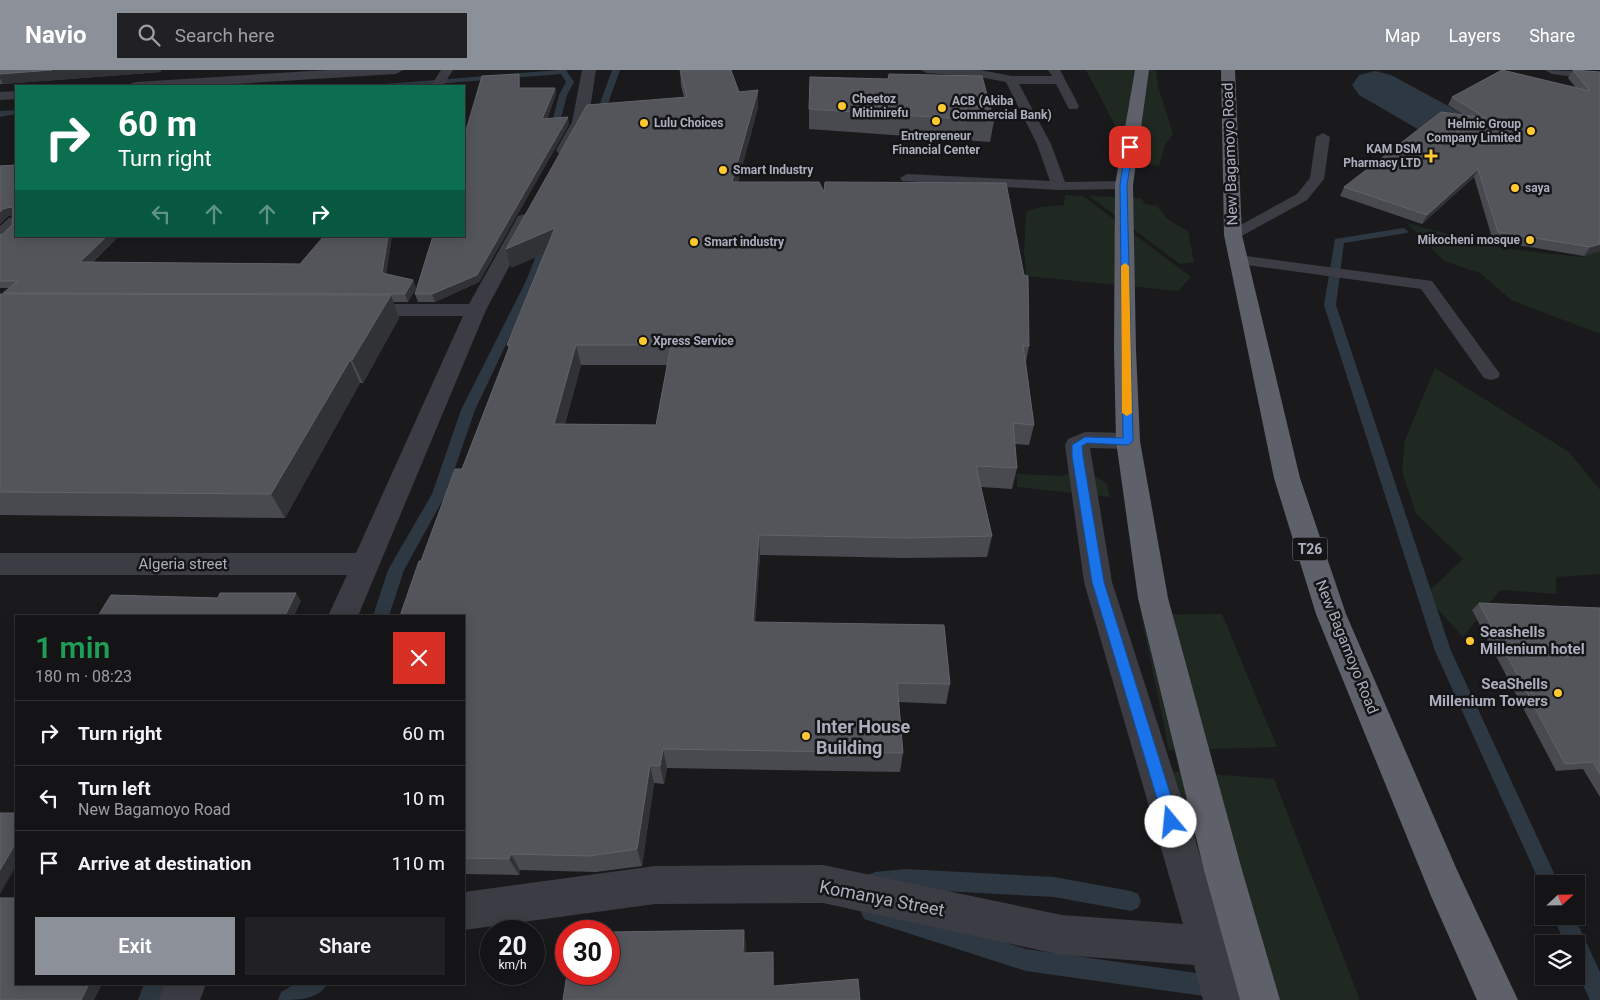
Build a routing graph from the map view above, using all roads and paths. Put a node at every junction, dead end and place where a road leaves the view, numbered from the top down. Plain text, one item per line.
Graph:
1 (396, 70) edge
2 (447, 70) edge
3 (589, 70) edge
4 (927, 70) edge
5 (1142, 70) edge
6 (1228, 70) edge
7 (1552, 70) edge
8 (1595, 74) edge
9 (1057, 75) edge
10 (1011, 80) junction
11 (176, 85) edge
12 (438, 85) edge
13 (15, 95) edge
14 (0, 96) edge
15 (1073, 106) dead end
16 (1323, 137) dead end
17 (556, 165) edge
18 (907, 178) dead end
19 (1124, 185) junction
20 (1059, 186) junction
21 (537, 199) edge
22 (15, 223) edge
23 (0, 236) edge
24 (1236, 248) junction
25 (337, 310) edge
26 (476, 310) junction
27 (1491, 374) dead end
28 (1128, 441) junction
29 (0, 564) edge
30 (366, 564) junction
31 (344, 615) edge
32 (465, 911) edge
33 (1209, 946) junction
34 (186, 985) edge
35 (179, 1000) edge
36 (1223, 1000) edge
37 (1260, 1000) edge
38 (1498, 1000) edge

1 - 11 street
2 - 12 lane
3 - 17 street
4 - 10 lane
5 - 19 highway
6 - 24 highway, New Bagamoyo Road / T26
7 - 8 street
9 - 10 lane
9 - 15 lane
10 - 20 lane
13 - 14 street
16 - 24 lane
18 - 20 lane
19 - 20 lane
19 - 28 highway
21 - 26 street
22 - 23 street
24 - 27 lane
24 - 38 highway, New Bagamoyo Road / T26
25 - 26 street
26 - 30 street
28 - 33 street
28 - 37 highway
29 - 30 street, Algeria street
30 - 31 street
32 - 33 street, Komanya Street
33 - 36 street
34 - 35 street

